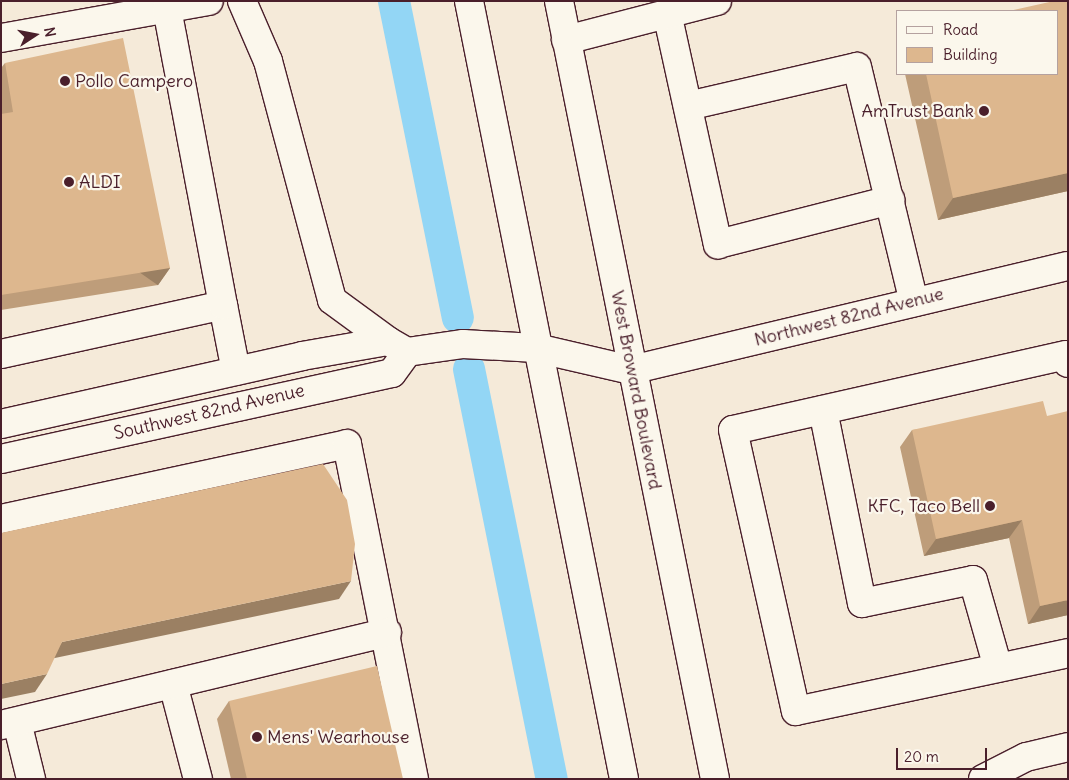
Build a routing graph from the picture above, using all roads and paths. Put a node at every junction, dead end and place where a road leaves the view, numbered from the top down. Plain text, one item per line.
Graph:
1 (209, 1) edge
2 (242, 1) edge
3 (469, 1) edge
4 (558, 1) edge
5 (716, 1) edge
6 (167, 9) junction
7 (667, 14) junction
8 (1, 38) edge
9 (566, 40) junction
10 (688, 106) junction
11 (890, 200) junction
12 (1068, 266) edge
13 (914, 302) junction
14 (223, 305) junction
15 (397, 347) junction
16 (536, 348) junction
17 (1, 354) edge
18 (1068, 363) edge
19 (631, 370) junction
20 (236, 371) junction
21 (126, 396) junction
22 (823, 410) junction
23 (1, 424) edge
24 (133, 429) junction
25 (1, 459) edge
26 (1, 519) edge
27 (386, 632) junction
28 (1068, 653) edge
29 (998, 668) junction
30 (173, 684) junction
31 (9, 724) edge
32 (1068, 747) edge
33 (31, 779) edge
34 (198, 779) edge
35 (414, 779) edge
36 (624, 779) edge
37 (715, 779) edge
38 (983, 779) edge

1 - 6 main road
2 - 15 main road
3 - 16 main road
4 - 9 main road, West Broward Boulevard
5 - 7 main road
6 - 8 main road
6 - 14 main road
7 - 9 main road
7 - 10 main road
9 - 19 main road, West Broward Boulevard
10 - 11 main road
10 - 11 main road
11 - 13 main road
12 - 13 main road, Northwest 82nd Avenue
13 - 19 main road, Northwest 82nd Avenue
14 - 17 main road
14 - 20 main road
15 - 16 main road, Southwest 82nd Avenue
15 - 20 main road, Southwest 82nd Avenue
15 - 24 main road, Southwest 82nd Avenue
16 - 19 main road, Southwest 82nd Avenue
16 - 36 main road
18 - 22 main road
19 - 37 main road, West Broward Boulevard
20 - 21 main road, Southwest 82nd Avenue
21 - 23 main road, Southwest 82nd Avenue
21 - 24 main road
22 - 29 main road
22 - 29 main road
24 - 25 main road, Southwest 82nd Avenue
26 - 27 main road
27 - 30 main road
27 - 35 main road
28 - 29 main road
30 - 31 main road
30 - 34 main road
31 - 33 main road
32 - 38 main road

